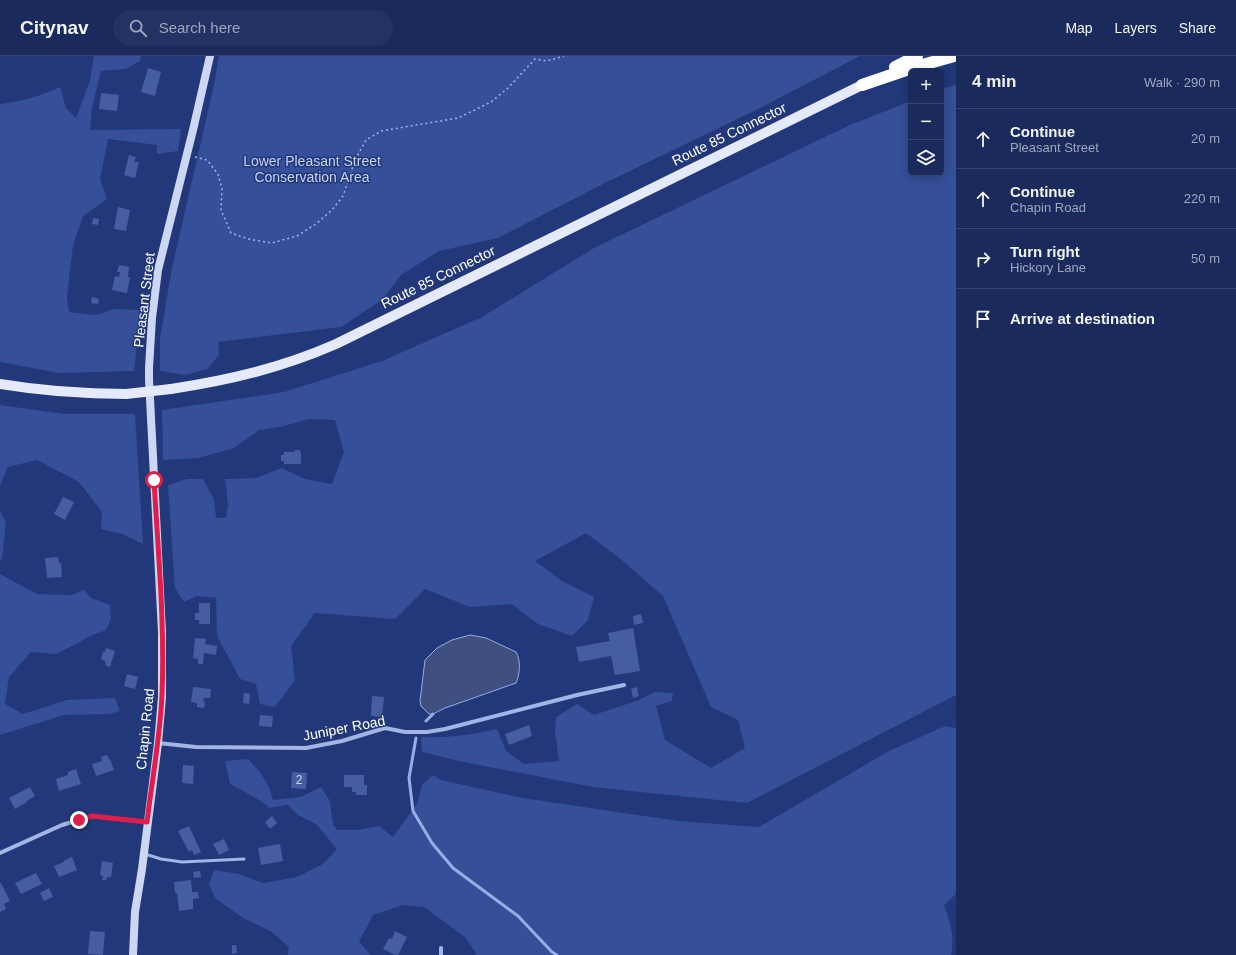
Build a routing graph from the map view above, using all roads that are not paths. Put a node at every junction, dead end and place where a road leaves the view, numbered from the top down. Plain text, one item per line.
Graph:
1 (210, 56) edge
2 (917, 56) edge
3 (954, 56) edge
4 (862, 85) junction
5 (0, 384) edge
6 (155, 504) joint
7 (624, 685) dead end
8 (158, 743) junction
9 (147, 822) junction
10 (143, 853) junction
11 (0, 854) edge
12 (244, 859) dead end
13 (441, 948) dead end
14 (133, 955) edge
15 (441, 955) edge

1 - 6 street, Pleasant Street
2 - 4 highway, Route 85 Connector
3 - 4 highway, Route 85 Connector
4 - 5 main road, Route 85 Connector, bridge
6 - 8 street, Chapin Road
7 - 8 street, Juniper Road
8 - 9 street, Chapin Road
9 - 10 street, Chapin Road
9 - 11 street
10 - 12 lane
10 - 14 street, Chapin Road
13 - 15 street

